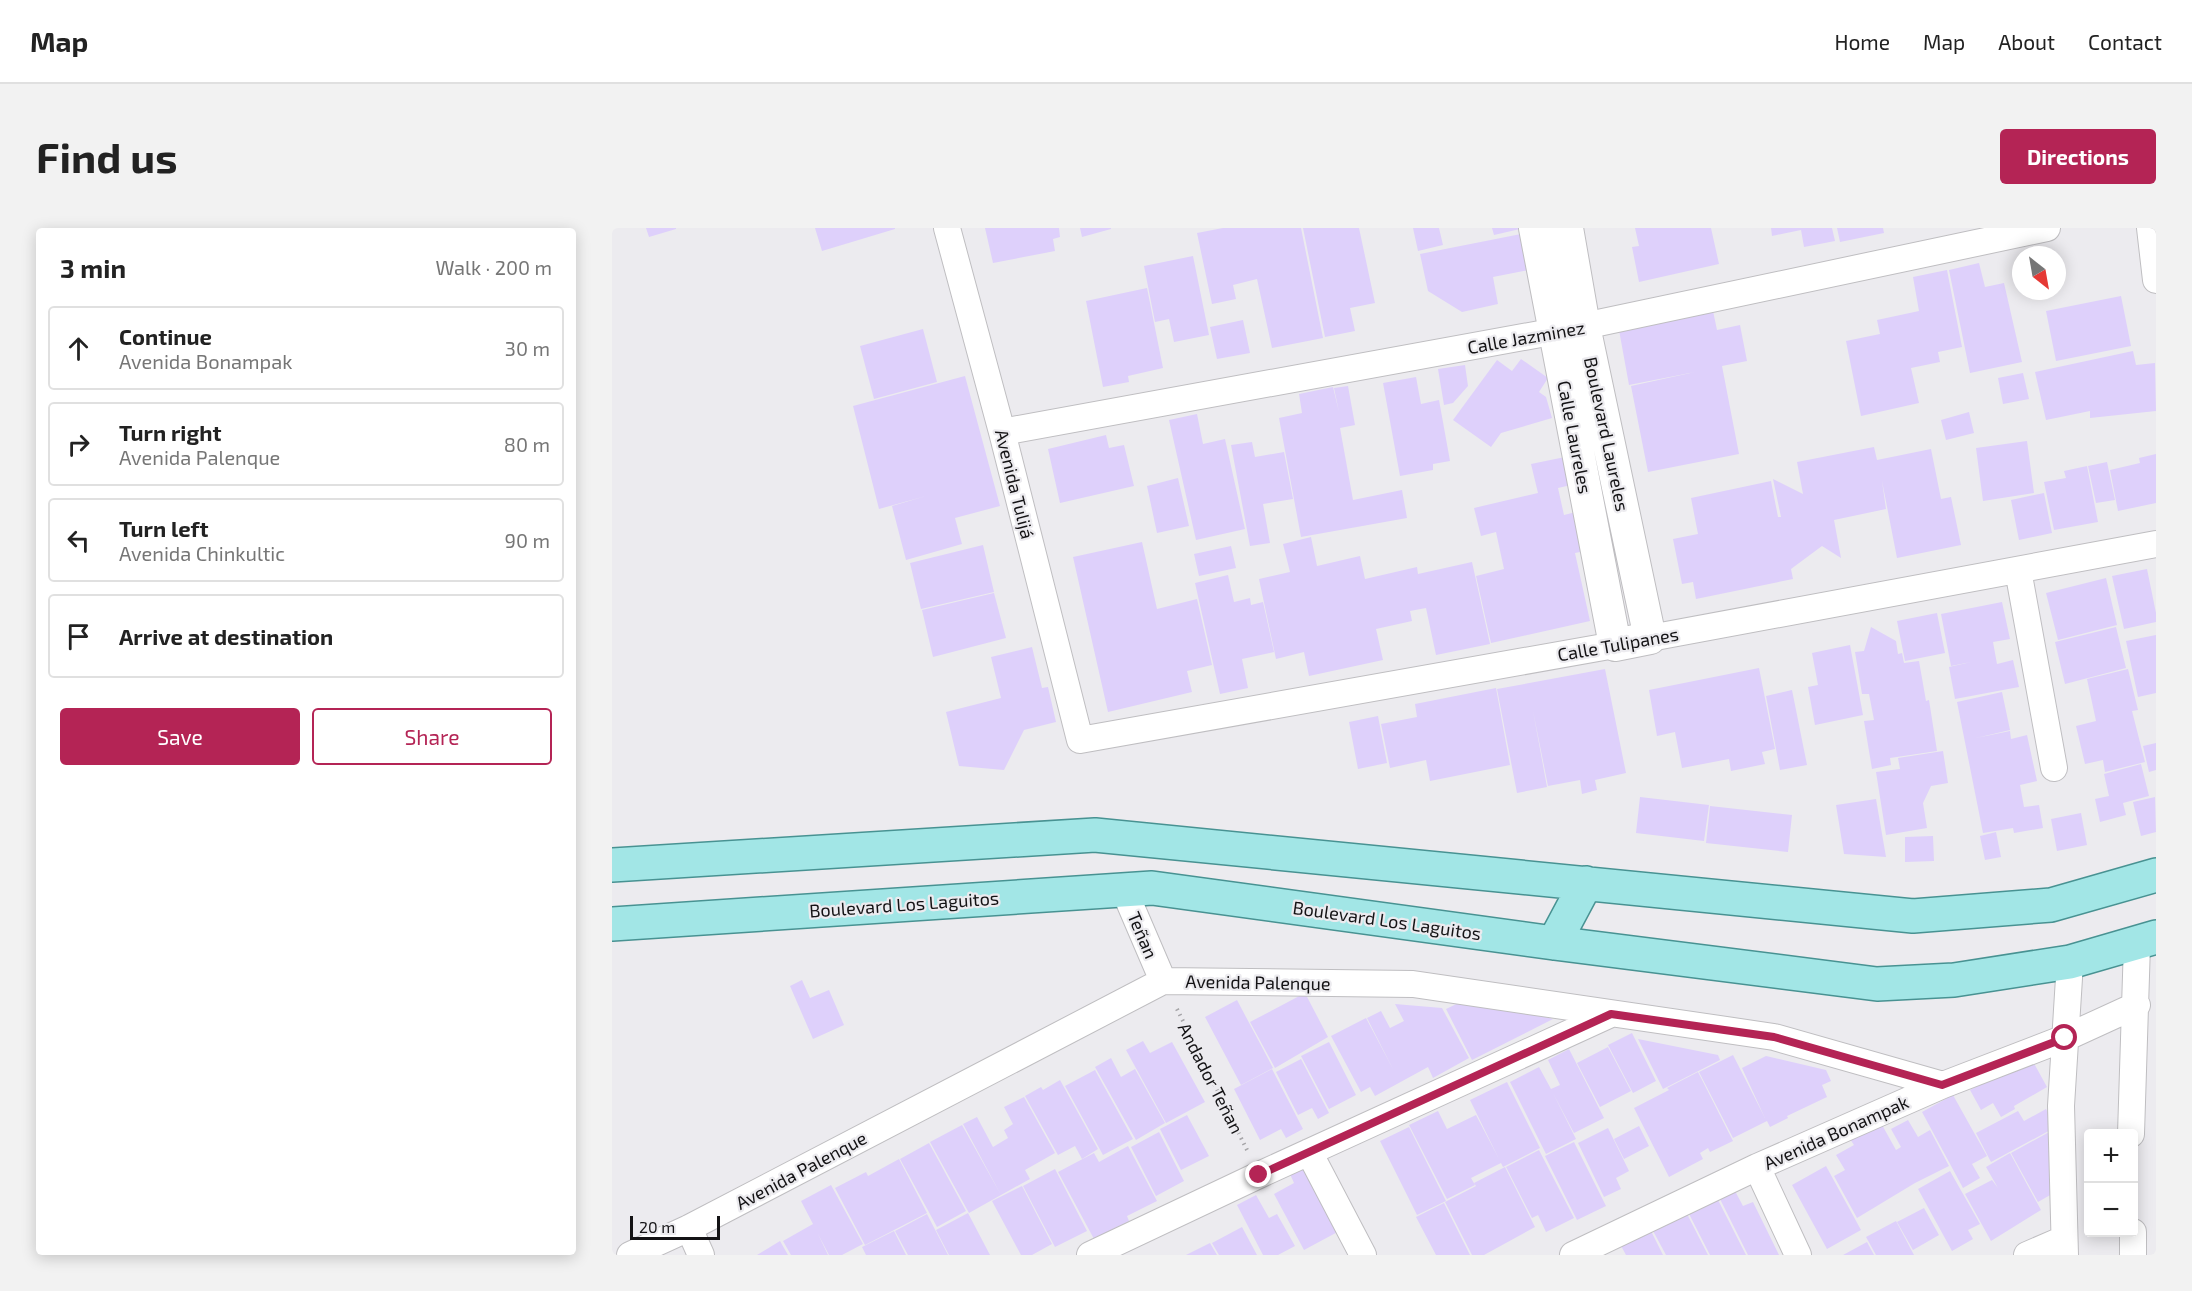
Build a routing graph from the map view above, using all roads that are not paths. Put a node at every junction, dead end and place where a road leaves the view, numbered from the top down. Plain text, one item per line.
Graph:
1 (947, 228) edge
2 (1534, 228) edge
3 (1567, 228) edge
4 (2047, 228) edge
5 (2150, 228) edge
6 (2156, 280) edge
7 (1569, 329) junction
8 (1002, 432) junction
9 (2156, 544) edge
10 (2018, 570) junction
11 (1650, 638) junction
12 (1615, 645) junction
13 (1080, 740) joint
14 (2054, 768) dead end
15 (612, 865) edge
16 (2156, 875) edge
17 (1586, 883) junction
18 (1124, 890) junction
19 (612, 924) edge
20 (2146, 940) edge
21 (1554, 943) junction
22 (2070, 962) junction
23 (1162, 981) junction
24 (2137, 1005) junction
25 (1611, 1014) junction
26 (2065, 1038) junction
27 (1942, 1085) junction
28 (2132, 1129) edge
29 (1309, 1152) junction
30 (1757, 1167) junction
31 (689, 1228) junction
32 (2133, 1237) edge
33 (2064, 1247) edge
34 (630, 1255) edge
35 (701, 1255) edge
36 (1090, 1255) edge
37 (1363, 1255) edge
38 (1573, 1255) edge
39 (1798, 1255) edge
40 (2027, 1255) edge
41 (2133, 1255) edge

1 - 8 street, Avenida Tulijá
2 - 7 street, Calle Laureles
3 - 7 street, Boulevard Laureles
4 - 7 street, Calle Jazminez
5 - 6 street
7 - 8 street, Calle Jazminez
7 - 11 street, Boulevard Laureles
7 - 12 street, Calle Laureles
8 - 13 street, Avenida Tulijá
9 - 10 street, Calle Tulipanes
10 - 11 street, Calle Tulipanes
10 - 14 street
11 - 12 street, Calle Tulipanes
12 - 13 street, Calle Tulipanes
15 - 17 main road
16 - 17 main road
17 - 21 main road
18 - 19 main road, Boulevard Los Laguitos
18 - 21 main road, Boulevard Los Laguitos
18 - 23 street, Teñan
20 - 22 main road, Boulevard Los Laguitos
20 - 24 street
21 - 22 main road, Boulevard Los Laguitos
22 - 26 street
23 - 25 street, Avenida Palenque
23 - 31 street, Avenida Palenque
24 - 26 street, Avenida Bonampak
24 - 28 street
25 - 27 street, Avenida Palenque
25 - 29 street
26 - 27 street, Avenida Bonampak
26 - 33 street
27 - 30 street, Avenida Bonampak
29 - 36 street
29 - 37 street
30 - 38 street, Avenida Bonampak
30 - 39 street
31 - 34 street, Avenida Palenque
31 - 35 street
32 - 41 street
33 - 40 street

